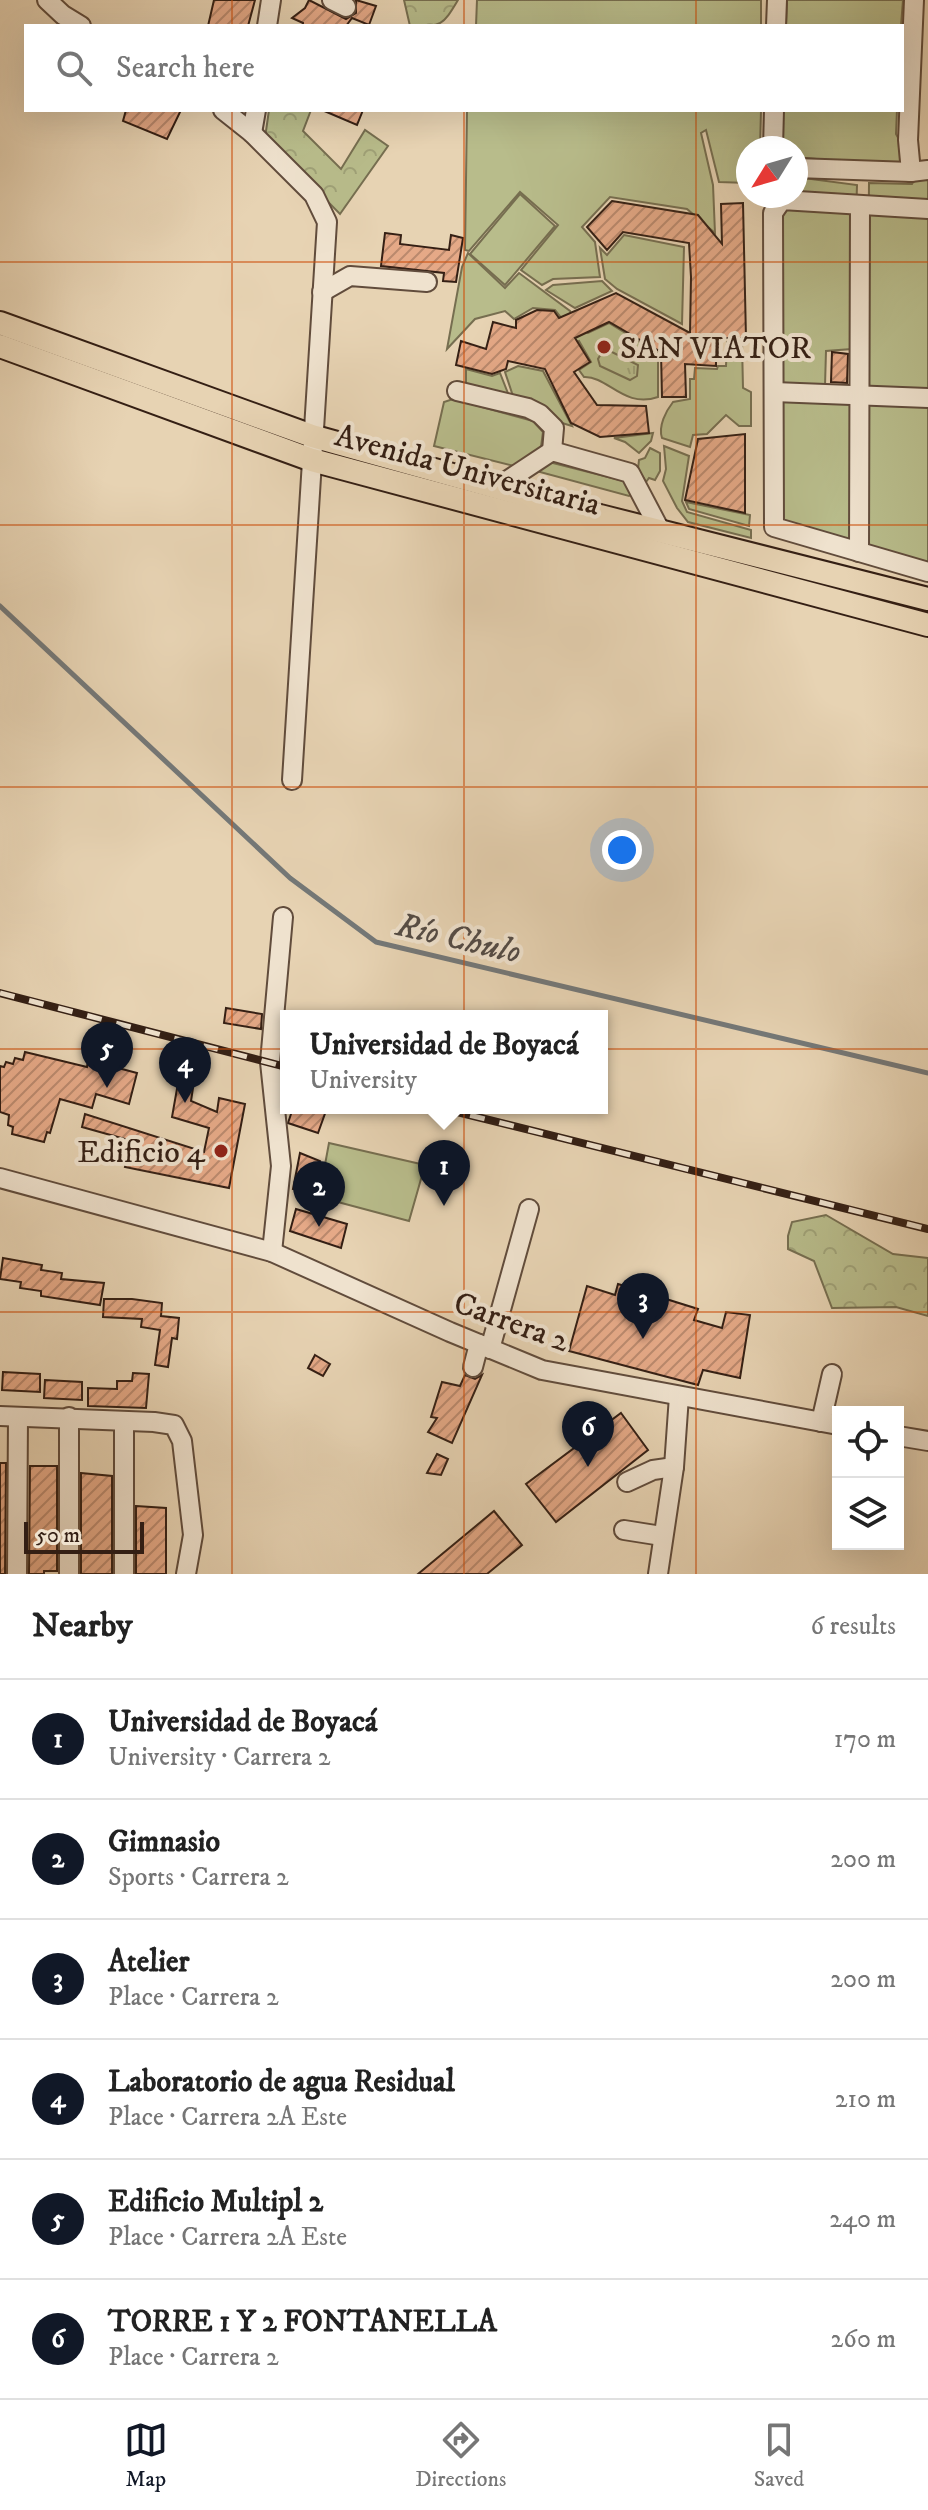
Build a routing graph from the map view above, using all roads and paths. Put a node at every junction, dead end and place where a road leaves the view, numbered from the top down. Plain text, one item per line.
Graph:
1 (47, 0) edge
2 (271, 0) edge
3 (777, 0) edge
4 (914, 0) edge
5 (78, 24) edge
6 (267, 24) edge
7 (776, 24) edge
8 (226, 112) edge
9 (256, 112) edge
10 (774, 112) edge
11 (252, 133) junction
12 (773, 136) edge
13 (808, 168) edge
14 (920, 171) edge
15 (860, 206) junction
16 (928, 209) edge
17 (427, 282) dead end
18 (322, 292) junction
19 (0, 323) edge
20 (0, 346) edge
21 (457, 391) dead end
22 (774, 392) junction
23 (861, 395) junction
24 (928, 398) edge
25 (312, 436) junction
26 (552, 451) junction
27 (312, 460) junction
28 (496, 488) junction
29 (661, 532) junction
30 (859, 552) junction
31 (928, 572) edge
32 (928, 599) edge
33 (928, 625) edge
34 (292, 780) dead end
35 (283, 917) dead end
36 (0, 1178) edge
37 (529, 1209) dead end
38 (272, 1252) junction
39 (485, 1347) junction
40 (473, 1367) dead end
41 (832, 1374) dead end
42 (679, 1396) junction
43 (9, 1416) edge
44 (69, 1417) junction
45 (124, 1422) junction
46 (830, 1424) edge
47 (904, 1437) edge
48 (928, 1441) edge
49 (674, 1467) junction
50 (627, 1482) dead end
51 (624, 1530) dead end
52 (662, 1536) junction
53 (17, 1574) edge
54 (69, 1574) edge
55 (124, 1574) edge
56 (186, 1574) edge
57 (658, 1574) edge

1 - 5 street
2 - 6 street
3 - 7 street
4 - 14 street
8 - 11 street
9 - 11 street
10 - 12 street
11 - 18 street
13 - 14 street
15 - 16 street
15 - 22 street
15 - 23 street
17 - 18 street
18 - 25 street
19 - 25 main road, Avenida Universitaria
20 - 27 main road, Avenida Universitaria
21 - 26 street
22 - 23 street
22 - 30 street
23 - 24 street
23 - 30 street
25 - 27 street
25 - 28 main road, Avenida Universitaria
26 - 28 street
26 - 29 street
27 - 33 main road, Avenida Universitaria
27 - 34 street
28 - 29 main road, Avenida Universitaria
29 - 32 main road, Avenida Universitaria
30 - 31 street
35 - 38 street
36 - 38 street, Carrera 2
37 - 39 street
38 - 39 street, Carrera 2
39 - 40 street
39 - 42 street, Carrera 2
41 - 46 street
42 - 46 street, Carrera 2
42 - 49 street
43 - 44 street
43 - 53 street
44 - 45 street
44 - 54 street
45 - 55 street
45 - 56 street
47 - 48 street
49 - 50 street
49 - 52 street
51 - 52 street
52 - 57 street

